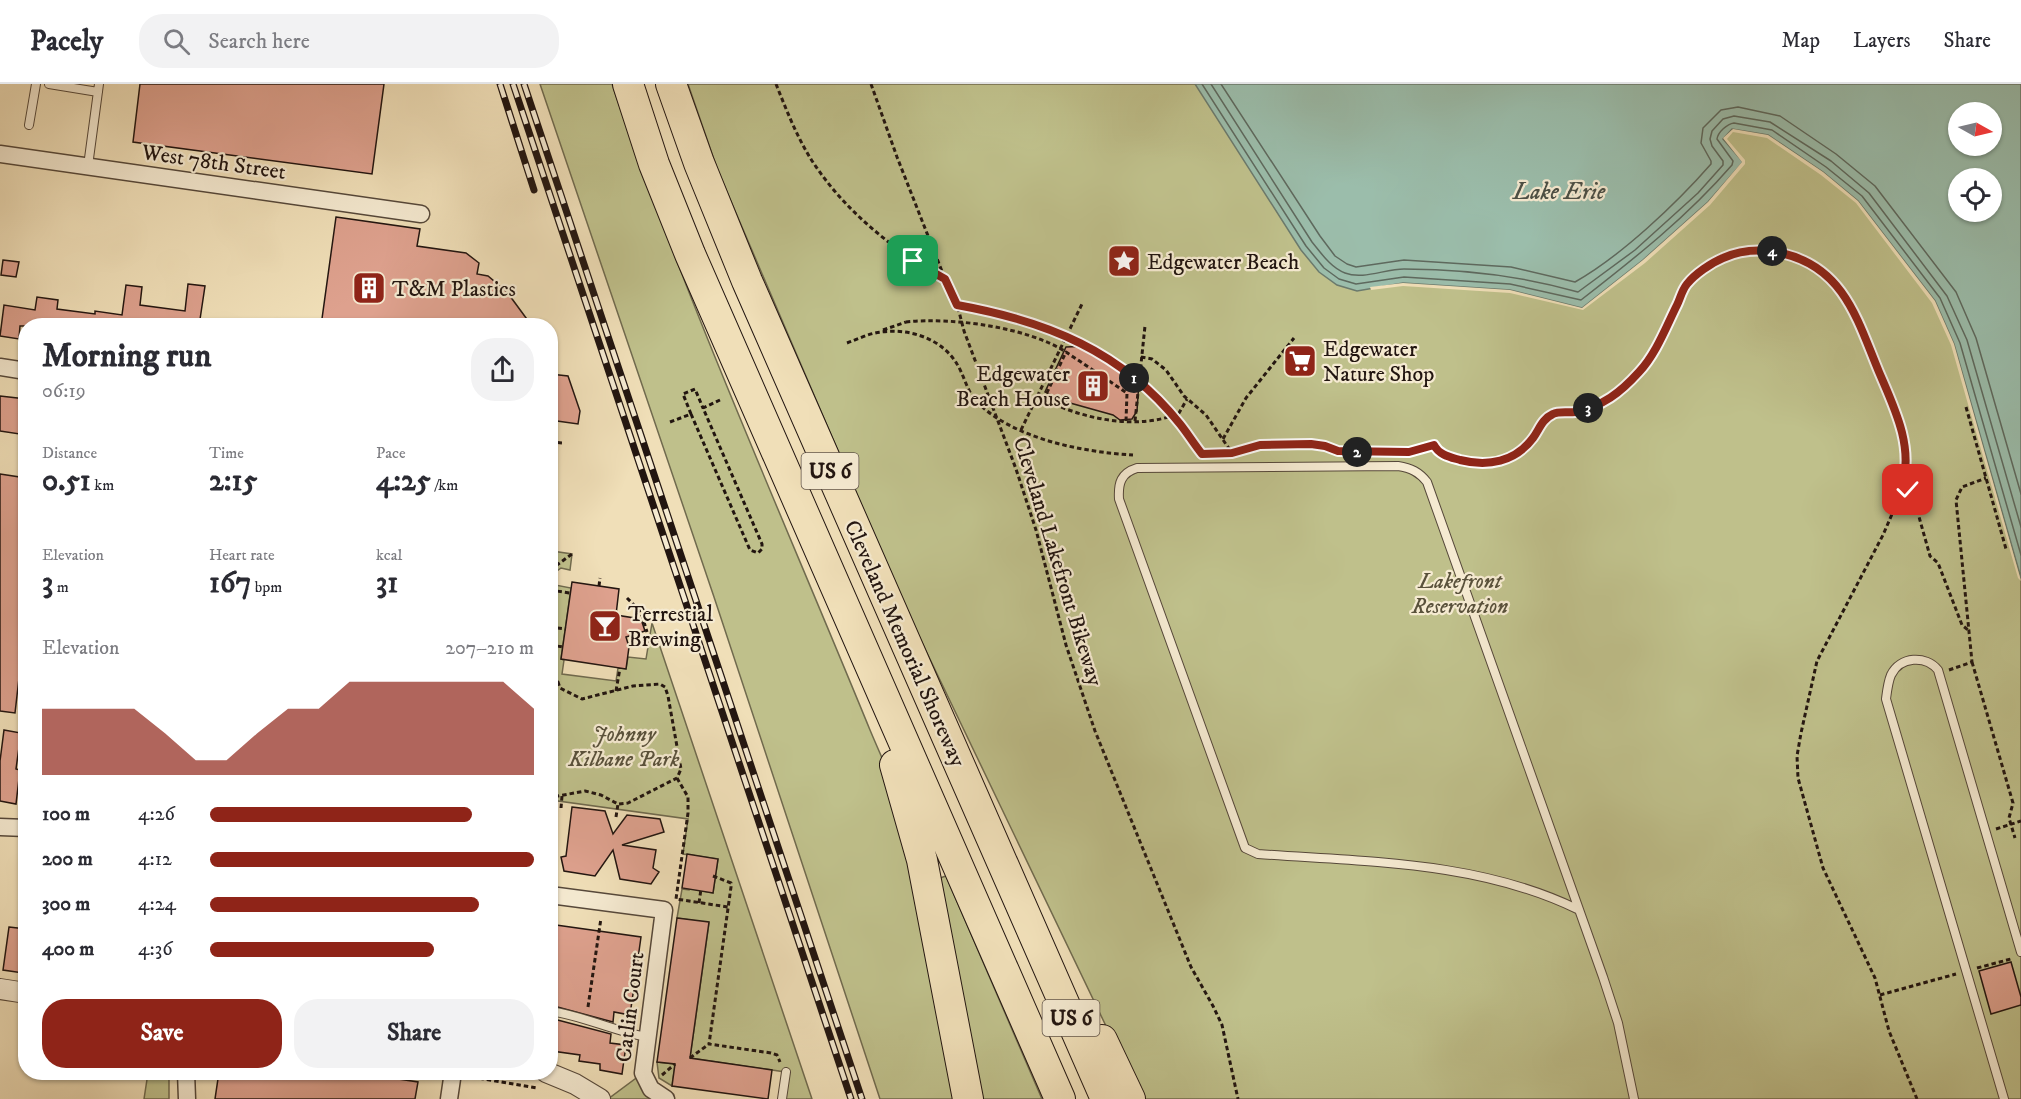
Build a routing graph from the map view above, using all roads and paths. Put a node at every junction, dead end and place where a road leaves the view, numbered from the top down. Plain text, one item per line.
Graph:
1 (36, 84) edge
2 (49, 84) edge
3 (628, 84) edge
4 (671, 84) edge
5 (776, 84) edge
6 (871, 84) edge
7 (99, 88) edge
8 (29, 125) dead end
9 (0, 154) edge
10 (88, 166) junction
11 (422, 214) dead end
12 (945, 279) junction
13 (1082, 304) dead end
14 (957, 305) junction
15 (1145, 326) dead end
16 (879, 332) junction
17 (1067, 336) junction
18 (1294, 338) dead end
19 (847, 343) dead end
20 (1066, 352) junction
21 (1141, 357) junction
22 (0, 367) edge
23 (18, 370) edge
24 (1138, 382) junction
25 (1187, 399) junction
26 (720, 400) dead end
27 (1966, 407) dead end
28 (703, 408) junction
29 (691, 414) junction
30 (994, 414) junction
31 (1173, 416) junction
32 (1126, 421) junction
33 (1135, 421) junction
34 (670, 422) dead end
35 (1020, 430) junction
36 (1223, 439) junction
37 (558, 443) edge
38 (563, 443) dead end
39 (1379, 452) dead end
40 (1398, 452) dead end
41 (1222, 453) dead end
42 (1232, 453) junction
43 (1193, 454) dead end
44 (1202, 454) junction
45 (1212, 454) dead end
46 (1134, 455) dead end
47 (1986, 478) junction
48 (1902, 485) junction
49 (2006, 549) dead end
50 (572, 554) dead end
51 (558, 564) edge
52 (600, 578) dead end
53 (599, 586) dead end
54 (558, 591) edge
55 (570, 593) dead end
56 (627, 598) dead end
57 (853, 627) junction
58 (558, 628) edge
59 (566, 629) dead end
60 (1969, 631) junction
61 (647, 632) dead end
62 (558, 646) edge
63 (563, 647) dead end
64 (1972, 662) junction
65 (620, 668) dead end
66 (1939, 674) junction
67 (558, 682) edge
68 (616, 692) junction
69 (677, 778) junction
70 (558, 796) edge
71 (562, 796) junction
72 (618, 804) junction
73 (561, 808) dead end
74 (616, 817) dead end
75 (2021, 821) edge
76 (2012, 824) junction
77 (0, 828) edge
78 (18, 828) edge
79 (1986, 832) junction
80 (2015, 838) dead end
81 (713, 876) dead end
82 (700, 890) dead end
83 (558, 896) edge
84 (603, 902) junction
85 (699, 903) junction
86 (728, 907) junction
87 (1577, 909) junction
88 (1035, 937) junction
89 (2018, 955) edge
90 (1975, 969) dead end
91 (1937, 978) dead end
92 (0, 989) edge
93 (18, 992) edge
94 (1880, 995) junction
95 (558, 1013) edge
96 (587, 1018) junction
97 (647, 1037) junction
98 (709, 1044) junction
99 (690, 1058) dead end
100 (675, 1064) dead end
101 (782, 1071) joint
102 (659, 1078) dead end
103 (186, 1080) edge
104 (452, 1080) edge
105 (516, 1080) edge
106 (545, 1082) edge
107 (187, 1099) edge
108 (449, 1099) edge
109 (600, 1099) edge
110 (666, 1099) edge
111 (782, 1099) edge
112 (968, 1099) edge
113 (1060, 1099) edge
114 (1106, 1099) edge
115 (1130, 1099) edge
116 (1238, 1099) edge
117 (1634, 1099) edge
118 (1917, 1099) edge
119 (2004, 1099) edge

1 - 8 lane
2 - 7 lane
3 - 57 highway, Cleveland Memorial Shoreway / US 6
4 - 88 highway, Cleveland Memorial Shoreway / US 6
5 - 12 path
6 - 12 path, Cleveland Lakefront Bikeway
7 - 10 lane
9 - 10 street, West 78th Street
10 - 11 street, West 78th Street
12 - 14 path, Cleveland Lakefront Bikeway
13 - 17 path
14 - 17 path
14 - 30 path, Cleveland Lakefront Bikeway
15 - 21 path
16 - 19 path
16 - 20 path, bridge
16 - 30 path
17 - 24 path
17 - 35 path
18 - 36 path
20 - 32 path
20 - 32 path
21 - 24 path
21 - 25 path
22 - 23 street
24 - 31 path
24 - 33 path
25 - 31 path
25 - 36 path
26 - 28 path
27 - 47 path
28 - 29 path
28 - 29 path
29 - 34 path
30 - 35 path
30 - 116 path, Cleveland Lakefront Bikeway
31 - 33 path
31 - 44 path
32 - 33 path
35 - 46 path
36 - 42 path
37 - 38 path
39 - 42 path
40 - 48 path
41 - 42 path
43 - 44 path
44 - 45 path
47 - 49 path
47 - 60 path
48 - 60 path
48 - 94 path
50 - 51 path
52 - 53 path
54 - 55 path
56 - 61 path
57 - 112 highway
57 - 113 highway, Cleveland Memorial Shoreway / US 6
58 - 59 path
60 - 64 path
62 - 63 path
64 - 66 path
64 - 76 path
65 - 68 path
66 - 79 lane
66 - 119 lane
67 - 68 path
68 - 69 path
69 - 72 path
69 - 85 path
70 - 71 path
71 - 72 path
71 - 73 path
72 - 74 path
75 - 76 path
76 - 79 path
76 - 80 path
77 - 78 street
79 - 89 lane
81 - 86 path
82 - 85 path
83 - 84 street
84 - 96 path
84 - 97 street, Catlin Court
85 - 86 path
86 - 98 path
87 - 87 lane
87 - 117 lane
88 - 114 highway, Cleveland Memorial Shoreway / US 6
88 - 115 highway
89 - 90 path
91 - 94 path
92 - 93 street
94 - 118 path
95 - 96 lane
96 - 97 lane
97 - 110 street, Catlin Court
98 - 99 path
98 - 101 path
100 - 102 path
101 - 111 lane
103 - 107 street
104 - 108 street
105 - 106 path
106 - 109 street

